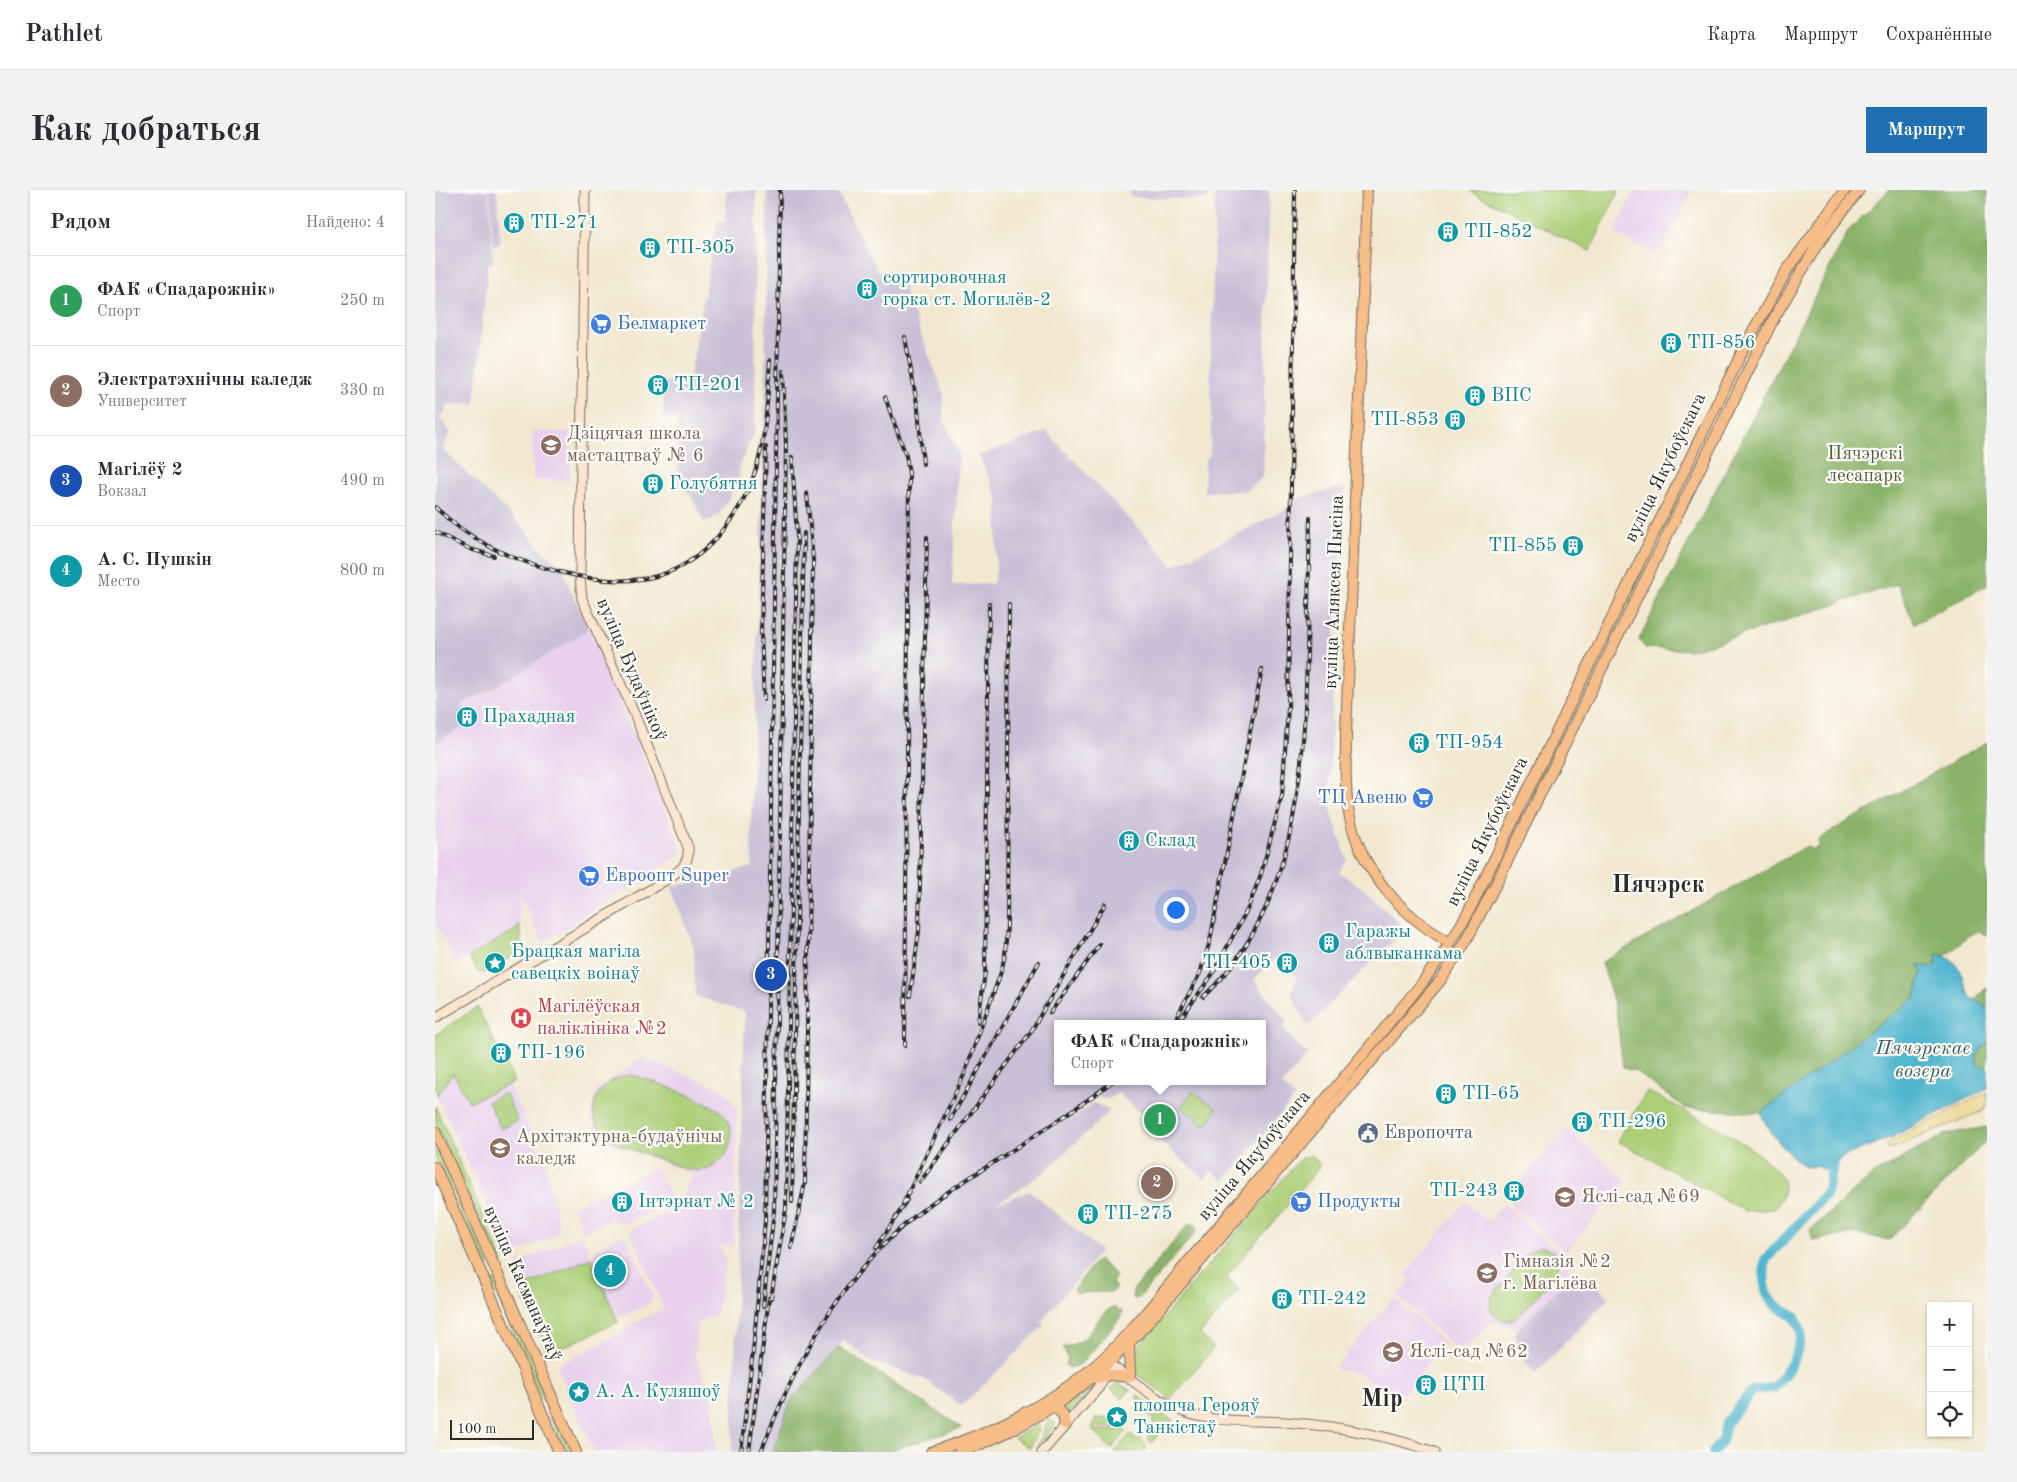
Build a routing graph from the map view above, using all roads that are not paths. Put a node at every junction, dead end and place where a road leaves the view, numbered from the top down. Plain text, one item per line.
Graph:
1 (585, 190) edge
2 (1367, 190) edge
3 (1845, 190) edge
4 (1859, 190) edge
5 (1450, 944) junction
6 (1461, 950) junction
7 (435, 1018) edge
8 (435, 1130) edge
9 (435, 1167) edge
10 (1129, 1344) junction
11 (1106, 1362) junction
12 (1105, 1376) junction
13 (1129, 1377) junction
14 (1093, 1379) junction
15 (1051, 1403) junction
16 (1065, 1425) junction
17 (559, 1452) edge
18 (576, 1452) edge
19 (931, 1452) edge
20 (959, 1452) edge
21 (1042, 1452) edge
22 (1434, 1452) edge

1 - 7 main road, вуліца Будаўнікоў
2 - 5 main road, вуліца Аляксея Пысіна
3 - 5 main road, вуліца Якубоўскага
4 - 6 main road, вуліца Якубоўскага
5 - 6 main road, вуліца Аляксея Пысіна
5 - 11 main road, вуліца Якубоўскага
6 - 10 main road, вуліца Якубоўскага
8 - 18 main road, вуліца Касманаўтаў
9 - 17 main road, вуліца Касманаўтаў
10 - 11 main road, вуліца Якубоўскага
10 - 13 main road
11 - 12 main road
11 - 13 main road
11 - 14 main road, вуліца Якубоўскага
11 - 15 main road, вуліца Якубоўскага
12 - 13 main road
12 - 14 main road
12 - 16 main road
13 - 22 main road
14 - 15 main road, вуліца Якубоўскага
15 - 16 main road
15 - 19 main road, вуліца Якубоўскага
15 - 20 main road, вуліца Якубоўскага
16 - 21 main road

